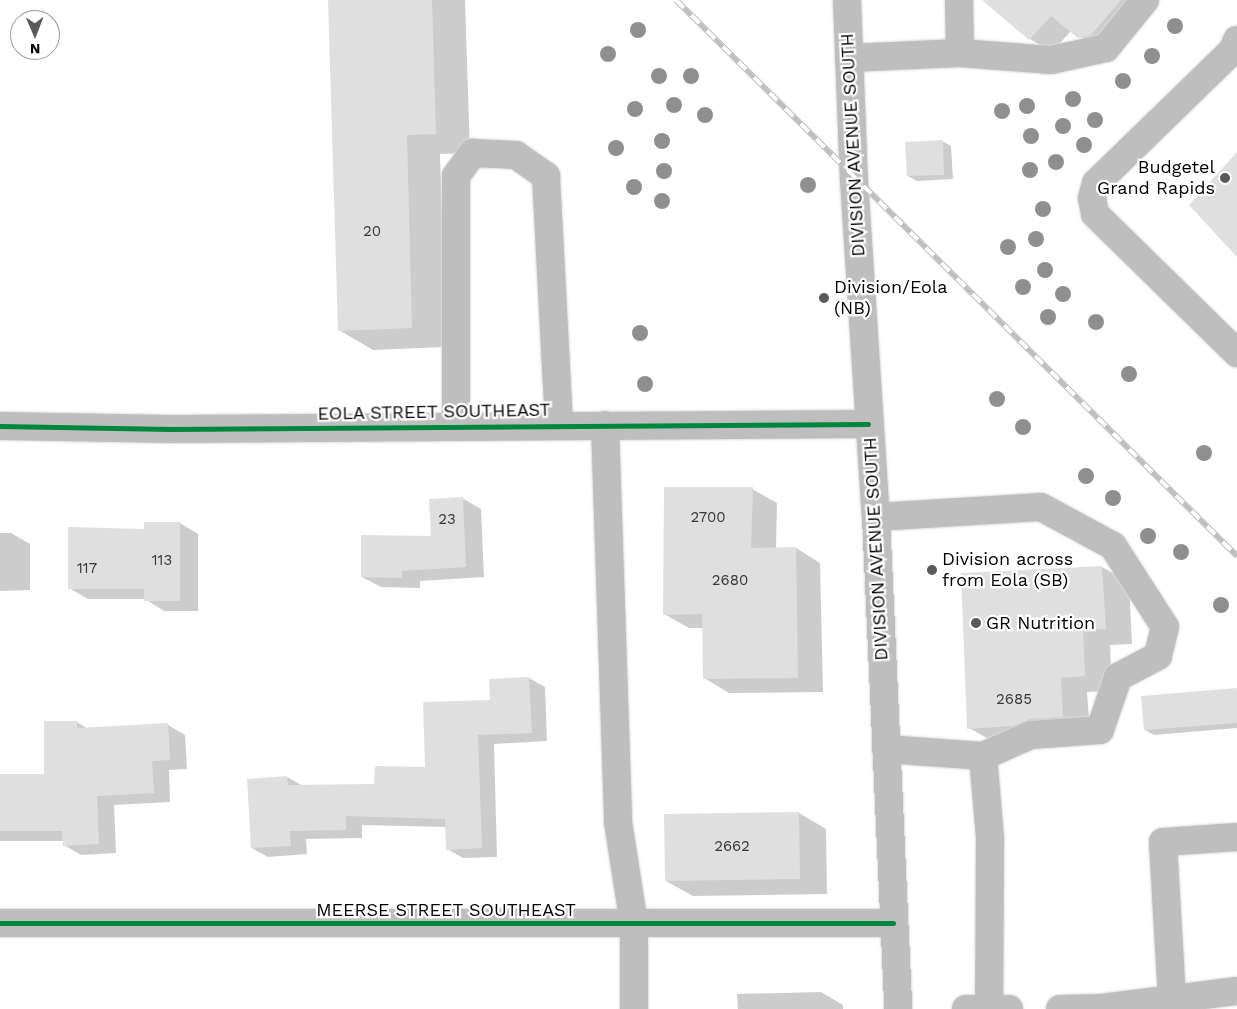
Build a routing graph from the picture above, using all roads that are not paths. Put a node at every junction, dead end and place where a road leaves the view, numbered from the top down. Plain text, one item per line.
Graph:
1 (847, 0) edge
2 (959, 0) edge
3 (1145, 0) edge
4 (1237, 40) edge
5 (960, 53) junction
6 (849, 58) junction
7 (1237, 353) edge
8 (868, 424) junction
9 (559, 425) junction
10 (605, 425) junction
11 (0, 426) edge
12 (456, 426) junction
13 (876, 517) junction
14 (886, 749) junction
15 (983, 756) junction
16 (1237, 837) edge
17 (0, 923) edge
18 (893, 923) junction
19 (634, 924) junction
20 (1237, 991) edge
21 (1172, 999) junction
22 (988, 1008) edge
23 (634, 1009) edge
24 (898, 1009) edge
25 (1060, 1009) edge

1 - 6 street, DIVISION AVENUE SOUTH
2 - 5 street
3 - 5 street
4 - 7 street
5 - 6 street
6 - 8 street, DIVISION AVENUE SOUTH
8 - 10 street, EOLA STREET SOUTHEAST
8 - 13 street, DIVISION AVENUE SOUTH
9 - 10 street, EOLA STREET SOUTHEAST
9 - 12 street, EOLA STREET SOUTHEAST
9 - 12 street
10 - 19 street
11 - 12 street, EOLA STREET SOUTHEAST
13 - 14 street, DIVISION AVENUE SOUTH
13 - 15 street
14 - 15 street
14 - 18 street, DIVISION AVENUE SOUTH
15 - 22 street
16 - 21 street
17 - 19 street, MEERSE STREET SOUTHEAST
18 - 19 street, MEERSE STREET SOUTHEAST
18 - 24 street, DIVISION AVENUE SOUTH
19 - 23 street
20 - 21 street
21 - 25 street

